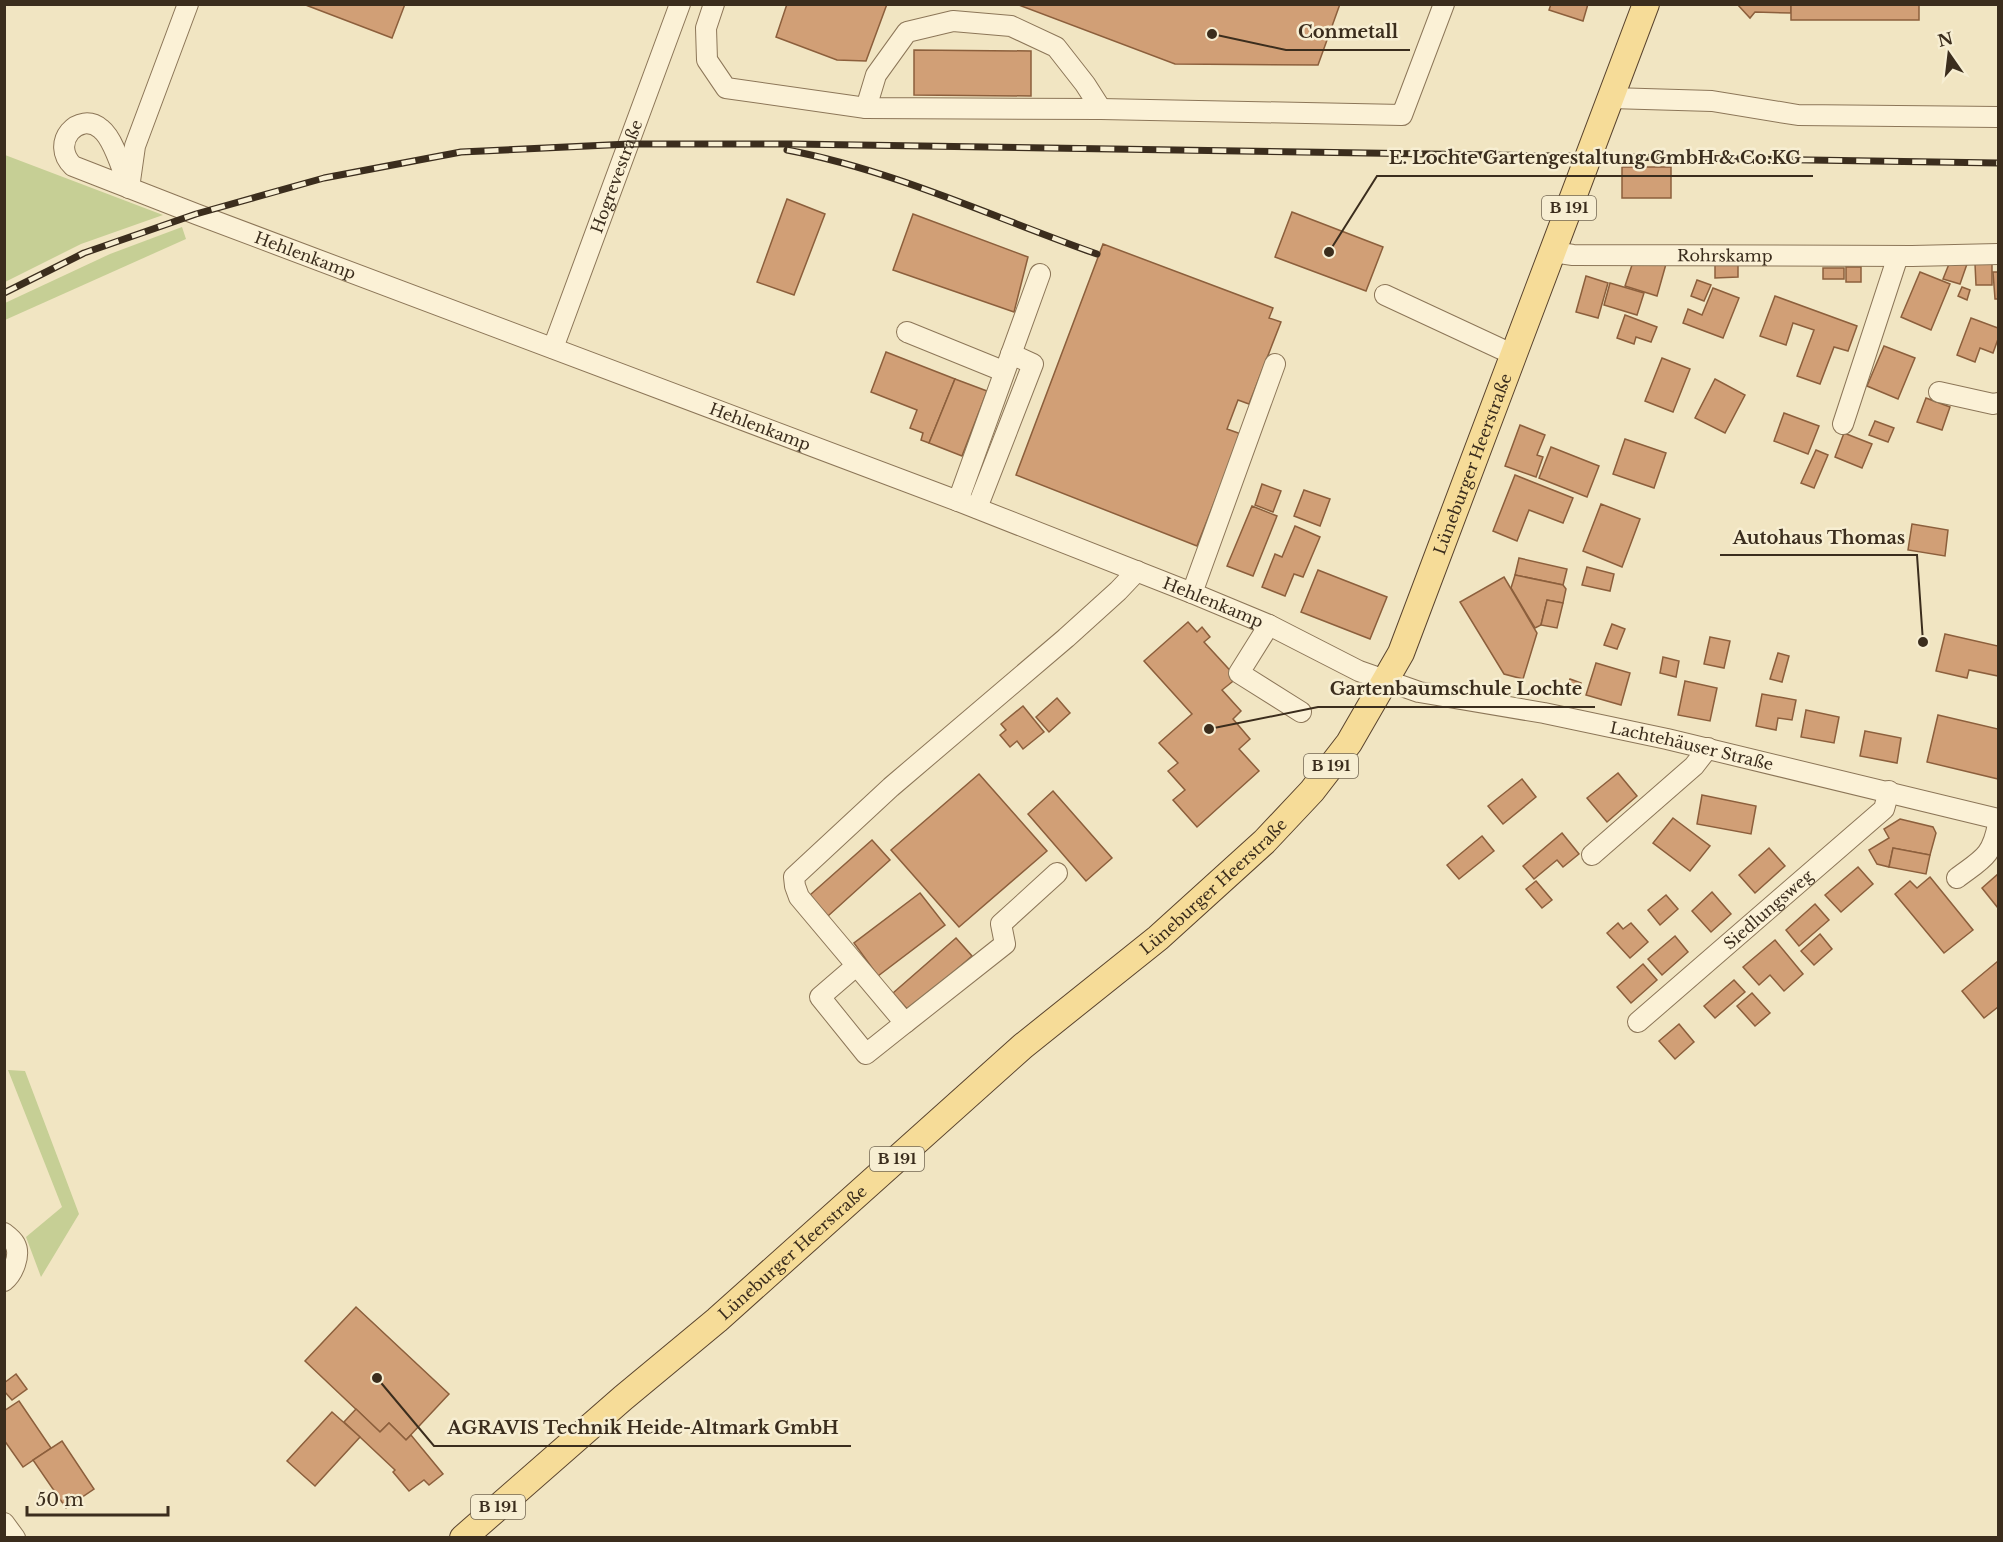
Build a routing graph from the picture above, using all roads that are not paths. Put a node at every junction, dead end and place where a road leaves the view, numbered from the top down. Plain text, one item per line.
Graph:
1 (188, 4) edge
2 (680, 4) edge
3 (714, 4) edge
4 (1444, 4) edge
5 (1646, 4) edge
6 (1611, 98) junction
7 (866, 108) junction
8 (1101, 109) junction
9 (1998, 117) edge
10 (1553, 252) junction
11 (1998, 254) edge
12 (1898, 256) junction
13 (1040, 274) dead end
14 (1385, 295) dead end
15 (907, 332) dead end
16 (553, 348) junction
17 (1514, 355) junction
18 (1007, 363) junction
19 (1275, 364) dead end
20 (1938, 392) dead end
21 (1998, 403) edge
22 (1843, 424) dead end
23 (958, 501) junction
24 (977, 508) junction
25 (1137, 571) junction
26 (1192, 593) junction
27 (1269, 625) junction
28 (1385, 681) junction
29 (1300, 712) dead end
30 (1708, 748) junction
31 (1889, 791) junction
32 (1998, 819) edge
33 (1998, 824) edge
34 (1592, 855) dead end
35 (1057, 873) dead end
36 (1957, 878) dead end
37 (856, 966) junction
38 (1638, 1022) dead end
39 (905, 1023) junction
40 (4, 1233) edge
41 (4, 1281) edge
42 (4, 1523) edge
43 (15, 1538) edge
44 (464, 1538) edge

1 - 16 street, Hehlenkamp
2 - 16 street, Hogrevestraße
3 - 7 street
4 - 8 street
5 - 6 main road, Lüneburger Heerstraße / B 191
6 - 9 street
6 - 10 main road, Lüneburger Heerstraße / B 191
7 - 8 street
7 - 8 street
10 - 12 street, Rohrskamp
10 - 17 main road, Lüneburger Heerstraße / B 191
11 - 12 street, Rohrskamp
12 - 22 street
13 - 18 street
14 - 17 street
15 - 18 street
16 - 23 street, Hehlenkamp
17 - 28 main road, Lüneburger Heerstraße / B 191
18 - 23 street
18 - 24 street
19 - 26 street
20 - 21 street
23 - 24 street, Hehlenkamp
24 - 25 street, Hehlenkamp
25 - 26 street, Hehlenkamp
25 - 37 street
26 - 27 street, Hehlenkamp
27 - 28 street, Hehlenkamp
27 - 29 street
28 - 30 street, Lachtehäuser Straße
28 - 44 main road, Lüneburger Heerstraße / B 191
30 - 31 street, Lachtehäuser Straße
30 - 34 street
31 - 32 street, Lachtehäuser Straße
31 - 38 street, Siedlungsweg
33 - 36 street
35 - 39 street
37 - 39 street
37 - 39 street
40 - 41 street
42 - 43 street

